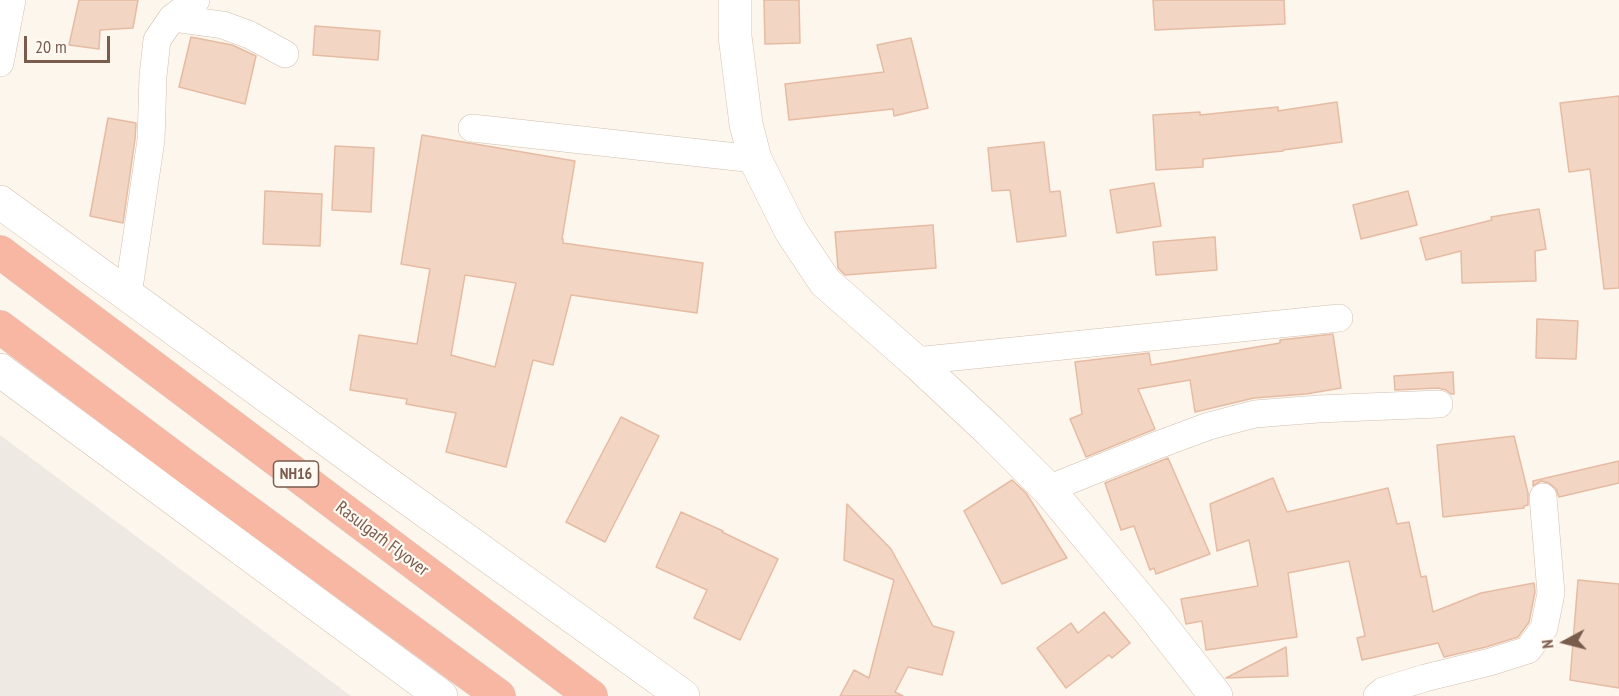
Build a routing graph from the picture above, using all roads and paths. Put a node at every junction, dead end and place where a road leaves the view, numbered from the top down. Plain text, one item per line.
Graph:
1 (12, 0) edge
2 (196, 0) edge
3 (735, 0) edge
4 (172, 18) junction
5 (285, 54) dead end
6 (0, 63) edge
7 (472, 128) dead end
8 (755, 159) junction
9 (0, 202) edge
10 (0, 252) edge
11 (128, 295) junction
12 (1339, 318) dead end
13 (0, 327) edge
14 (915, 361) junction
15 (0, 369) edge
16 (1439, 404) dead end
17 (1047, 489) junction
18 (1543, 497) dead end
19 (441, 696) edge
20 (499, 696) edge
21 (591, 696) edge
22 (683, 696) edge
23 (1216, 696) edge
24 (1377, 696) edge

1 - 6 street
2 - 4 street
3 - 8 street
4 - 5 street
4 - 11 street
7 - 8 street
8 - 14 street
9 - 11 street
10 - 21 highway, Rasulgarh Flyover / NH16
11 - 22 street
12 - 14 street
13 - 20 highway
14 - 17 street
15 - 19 street
16 - 17 street
17 - 23 street
18 - 24 street

